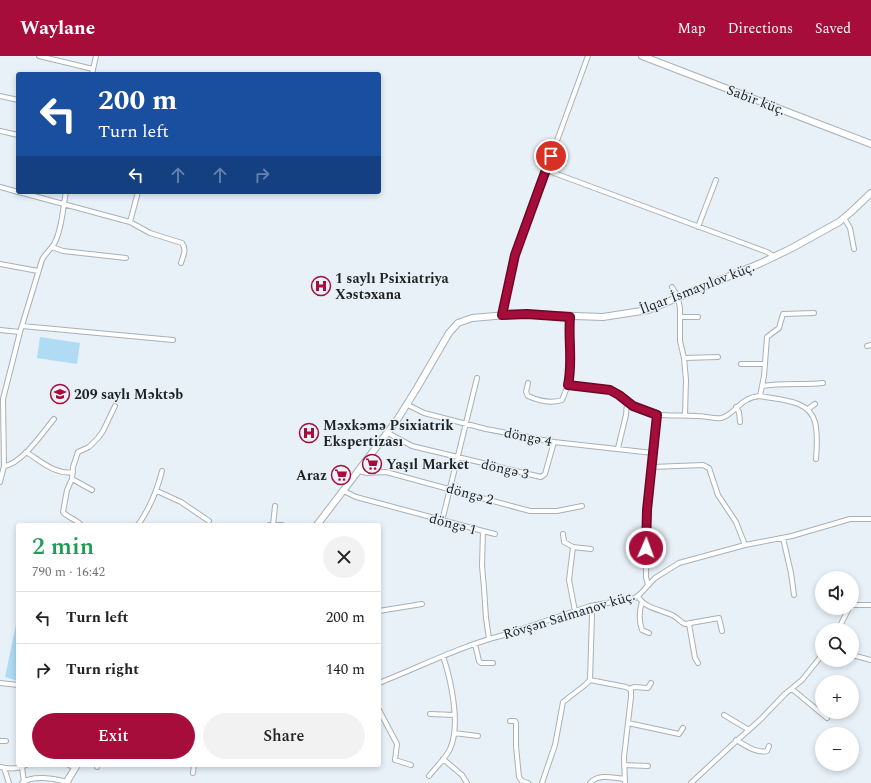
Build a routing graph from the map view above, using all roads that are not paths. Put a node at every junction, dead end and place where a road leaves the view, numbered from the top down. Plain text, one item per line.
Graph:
1 (39, 56) edge
2 (96, 56) edge
3 (588, 56) edge
4 (642, 56) edge
5 (92, 72) edge
6 (0, 96) edge
7 (16, 100) edge
8 (0, 131) edge
9 (16, 135) edge
10 (871, 144) edge
11 (546, 170) junction
12 (716, 180) dead end
13 (0, 187) edge
14 (16, 191) edge
15 (871, 193) edge
16 (26, 194) edge
17 (66, 194) edge
18 (137, 194) edge
19 (64, 204) junction
20 (844, 218) junction
21 (130, 222) junction
22 (698, 227) junction
23 (52, 247) junction
24 (854, 249) dead end
25 (775, 257) junction
26 (126, 258) dead end
27 (180, 263) dead end
28 (0, 264) edge
29 (38, 271) junction
30 (672, 287) dead end
31 (678, 297) junction
32 (814, 313) dead end
33 (502, 315) junction
34 (570, 317) junction
35 (680, 317) junction
36 (698, 317) dead end
37 (22, 326) junction
38 (0, 330) edge
39 (20, 332) junction
40 (173, 340) dead end
41 (718, 357) dead end
42 (684, 358) junction
43 (740, 364) dead end
44 (765, 364) junction
45 (477, 378) dead end
46 (0, 381) edge
47 (7, 383) junction
48 (528, 383) dead end
49 (823, 383) dead end
50 (568, 385) junction
51 (762, 386) junction
52 (760, 396) junction
53 (627, 402) junction
54 (815, 404) dead end
55 (408, 405) junction
56 (115, 406) dead end
57 (736, 407) junction
58 (808, 409) junction
59 (657, 415) junction
60 (685, 415) junction
61 (54, 419) dead end
62 (740, 422) dead end
63 (466, 424) junction
64 (388, 433) junction
65 (554, 442) junction
66 (618, 448) junction
67 (26, 452) junction
68 (653, 453) junction
69 (458, 458) junction
70 (816, 460) dead end
71 (4, 466) junction
72 (652, 466) junction
73 (162, 471) dead end
74 (359, 471) junction
75 (73, 472) junction
76 (1, 475) edge
77 (72, 479) junction
78 (0, 482) edge
79 (450, 489) junction
80 (92, 490) dead end
81 (157, 491) junction
82 (344, 491) junction
83 (275, 506) dead end
84 (582, 506) dead end
85 (871, 518) edge
86 (209, 521) dead end
87 (442, 521) junction
88 (80, 523) edge
89 (139, 523) edge
90 (271, 523) edge
91 (319, 523) edge
92 (483, 531) junction
93 (494, 534) dead end
94 (563, 534) dead end
95 (783, 538) junction
96 (745, 545) junction
97 (573, 547) junction
98 (591, 549) dead end
99 (648, 585) junction
100 (794, 595) dead end
101 (638, 596) junction
102 (642, 602) junction
103 (422, 604) dead end
104 (859, 605) edge
105 (871, 605) edge
106 (590, 606) junction
107 (381, 610) edge
108 (574, 611) junction
109 (689, 624) junction
110 (722, 631) dead end
111 (649, 633) dead end
112 (489, 639) junction
113 (475, 644) junction
114 (443, 656) junction
115 (859, 657) edge
116 (871, 660) edge
117 (698, 663) dead end
118 (493, 664) dead end
119 (815, 664) edge
120 (590, 680) junction
121 (381, 682) edge
122 (0, 683) edge
123 (650, 683) dead end
124 (16, 685) edge
125 (792, 688) junction
126 (629, 689) junction
127 (815, 708) edge
128 (381, 714) edge
129 (430, 714) dead end
130 (455, 715) junction
131 (724, 715) dead end
132 (510, 721) dead end
133 (628, 723) junction
134 (683, 728) dead end
135 (749, 730) junction
136 (454, 733) junction
137 (478, 736) dead end
138 (736, 740) junction
139 (0, 741) edge
140 (6, 741) dead end
141 (769, 746) dead end
142 (443, 760) junction
143 (411, 765) dead end
144 (624, 765) junction
145 (16, 766) edge
146 (648, 766) dead end
147 (2, 767) edge
148 (24, 767) edge
149 (74, 767) edge
150 (194, 767) edge
151 (193, 773) dead end
152 (429, 776) dead end
153 (625, 781) edge
154 (23, 782) edge
155 (9, 783) edge
156 (66, 783) edge
157 (468, 783) edge
158 (528, 783) edge
159 (542, 783) edge
160 (590, 783) edge
161 (691, 783) edge

1 - 5 street
2 - 5 street
3 - 11 street
4 - 10 main road, Sabir küç.
6 - 7 street
8 - 9 street
11 - 22 street
11 - 33 street
12 - 22 street
13 - 14 street
15 - 20 main road, İlqar İsmayılov küç.
16 - 19 street
17 - 19 street
18 - 21 street
19 - 21 street
19 - 23 street
20 - 24 street
20 - 25 main road, İlqar İsmayılov küç.
21 - 27 street
22 - 25 street
23 - 26 street
23 - 29 street
25 - 31 main road, İlqar İsmayılov küç.
28 - 29 street
29 - 37 street
30 - 31 street
31 - 34 main road, İlqar İsmayılov küç.
31 - 35 street
32 - 44 street
33 - 34 main road, İlqar İsmayılov küç.
33 - 55 main road, İlqar İsmayılov küç.
34 - 50 street
35 - 36 street
35 - 42 street
37 - 39 street
37 - 40 street
38 - 39 street
39 - 47 street
41 - 42 street
42 - 60 street
43 - 44 street
44 - 51 street
45 - 63 street
46 - 47 street
47 - 71 street
48 - 50 street
49 - 51 street
50 - 53 street
51 - 52 street
52 - 57 street
52 - 58 street
53 - 59 street
53 - 66 street
54 - 58 street
55 - 63 street, döngə 4
55 - 64 main road, İlqar İsmayılov küç.
56 - 75 street
57 - 60 street
57 - 62 street
58 - 70 street
59 - 60 street
59 - 68 street
61 - 67 street
63 - 65 street, döngə 4
63 - 69 street
64 - 69 street, döngə 3
64 - 74 main road, İlqar İsmayılov küç.
65 - 66 street, döngə 4
65 - 69 street, döngə 3
66 - 68 street, döngə 4
67 - 71 street
67 - 75 street
68 - 72 street
69 - 79 street
71 - 76 street
72 - 96 street
72 - 99 street
73 - 81 street
74 - 79 street, döngə 2
74 - 82 main road, İlqar İsmayılov küç.
75 - 77 street
76 - 78 street
77 - 80 street
77 - 88 street
79 - 84 street, döngə 2
79 - 87 street
81 - 86 street
81 - 89 street
82 - 87 street, döngə 1
82 - 91 main road, İlqar İsmayılov küç.
83 - 90 street
85 - 95 street, Rövşən Salmanov küç.
87 - 92 street, döngə 1
92 - 93 street
92 - 112 street, döngə 1
94 - 97 street
95 - 96 street, Rövşən Salmanov küç.
95 - 100 street
96 - 99 street, Rövşən Salmanov küç.
97 - 98 street
97 - 108 street
99 - 101 street, Rövşən Salmanov küç.
101 - 102 street
101 - 106 street, Rövşən Salmanov küç.
102 - 109 street
102 - 111 street
103 - 107 street
104 - 105 street
106 - 108 street, Rövşən Salmanov küç.
106 - 120 street
108 - 112 street, Rövşən Salmanov küç.
109 - 110 street
109 - 117 street
112 - 113 street, Rövşən Salmanov küç.
113 - 114 street, Rövşən Salmanov küç.
113 - 118 street
114 - 121 street, Rövşən Salmanov küç.
114 - 130 street
115 - 116 street
119 - 125 street
120 - 126 street
120 - 159 street
122 - 124 street
123 - 126 street
125 - 127 street
125 - 135 street
126 - 133 street
128 - 143 street
129 - 130 street
130 - 136 street
131 - 135 street
132 - 158 street
133 - 134 street
133 - 144 street
135 - 138 street
136 - 137 street
136 - 142 street
138 - 141 street
138 - 161 street
139 - 140 street
142 - 152 street
142 - 157 street
144 - 146 street
144 - 153 street
145 - 147 street
147 - 155 street
148 - 154 street
149 - 156 main road
150 - 151 street
153 - 160 street
154 - 156 street

